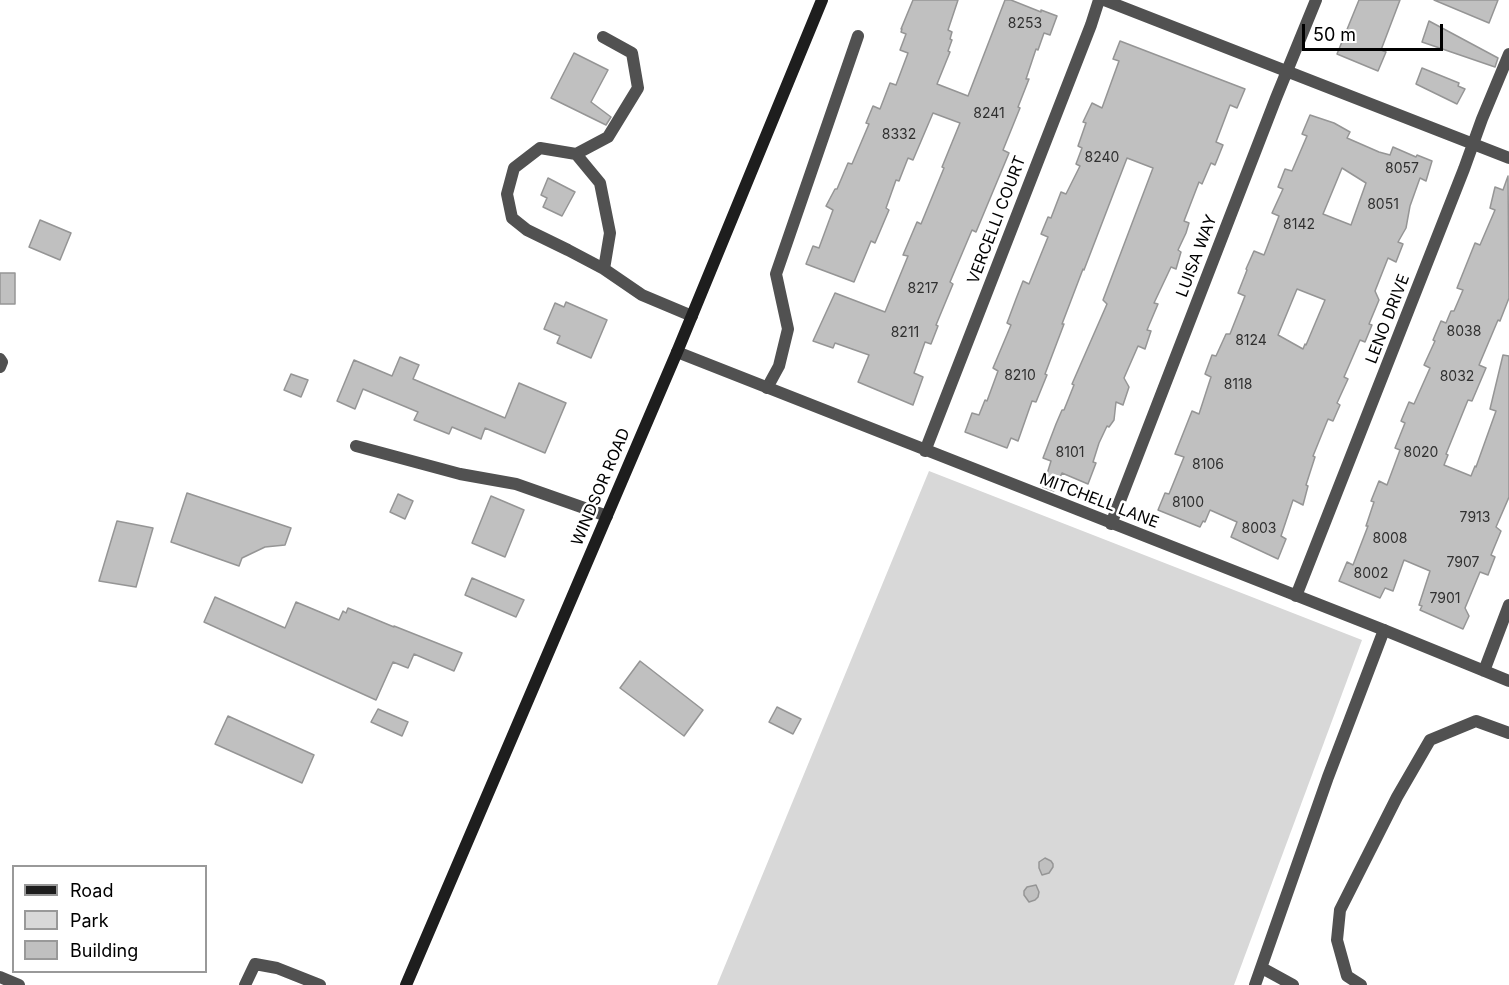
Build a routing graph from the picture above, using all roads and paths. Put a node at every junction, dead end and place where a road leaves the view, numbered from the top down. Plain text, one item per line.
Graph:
1 (822, 0) edge
2 (1099, 0) edge
3 (1104, 0) edge
4 (1316, 0) edge
5 (603, 36) dead end
6 (858, 36) dead end
7 (1509, 54) edge
8 (1287, 71) junction
9 (1473, 144) junction
10 (576, 154) junction
11 (1509, 158) edge
12 (604, 269) junction
13 (692, 316) junction
14 (676, 352) junction
15 (0, 359) edge
16 (0, 367) edge
17 (767, 388) junction
18 (356, 446) dead end
19 (925, 451) junction
20 (607, 516) junction
21 (1111, 524) junction
22 (1296, 596) junction
23 (1509, 605) edge
24 (1384, 630) junction
25 (1484, 671) junction
26 (1509, 681) edge
27 (1509, 733) edge
28 (1262, 968) junction
29 (0, 976) edge
30 (19, 985) edge
31 (245, 985) edge
32 (320, 985) edge
33 (406, 985) edge
34 (1256, 985) edge
35 (1293, 985) edge
36 (1361, 985) edge

1 - 13 main road, WINDSOR ROAD
2 - 19 street, VERCELLI COURT
3 - 8 street
4 - 8 street, LUISA WAY
5 - 10 street
6 - 17 street
7 - 9 street, LENO DRIVE
8 - 9 street
8 - 21 street, LUISA WAY
9 - 11 street
9 - 22 street, LENO DRIVE
10 - 12 street
10 - 12 street
12 - 13 street
13 - 14 main road, WINDSOR ROAD
14 - 17 street, MITCHELL LANE
14 - 20 main road, WINDSOR ROAD
15 - 16 street
17 - 19 street, MITCHELL LANE
18 - 20 street
19 - 21 street, MITCHELL LANE
20 - 33 main road, WINDSOR ROAD
21 - 22 street, MITCHELL LANE
22 - 24 street, MITCHELL LANE
23 - 25 street
24 - 25 street, MITCHELL LANE
24 - 28 street
25 - 26 street, MITCHELL LANE
27 - 36 street
28 - 34 street
28 - 35 street
29 - 30 street
31 - 32 street

